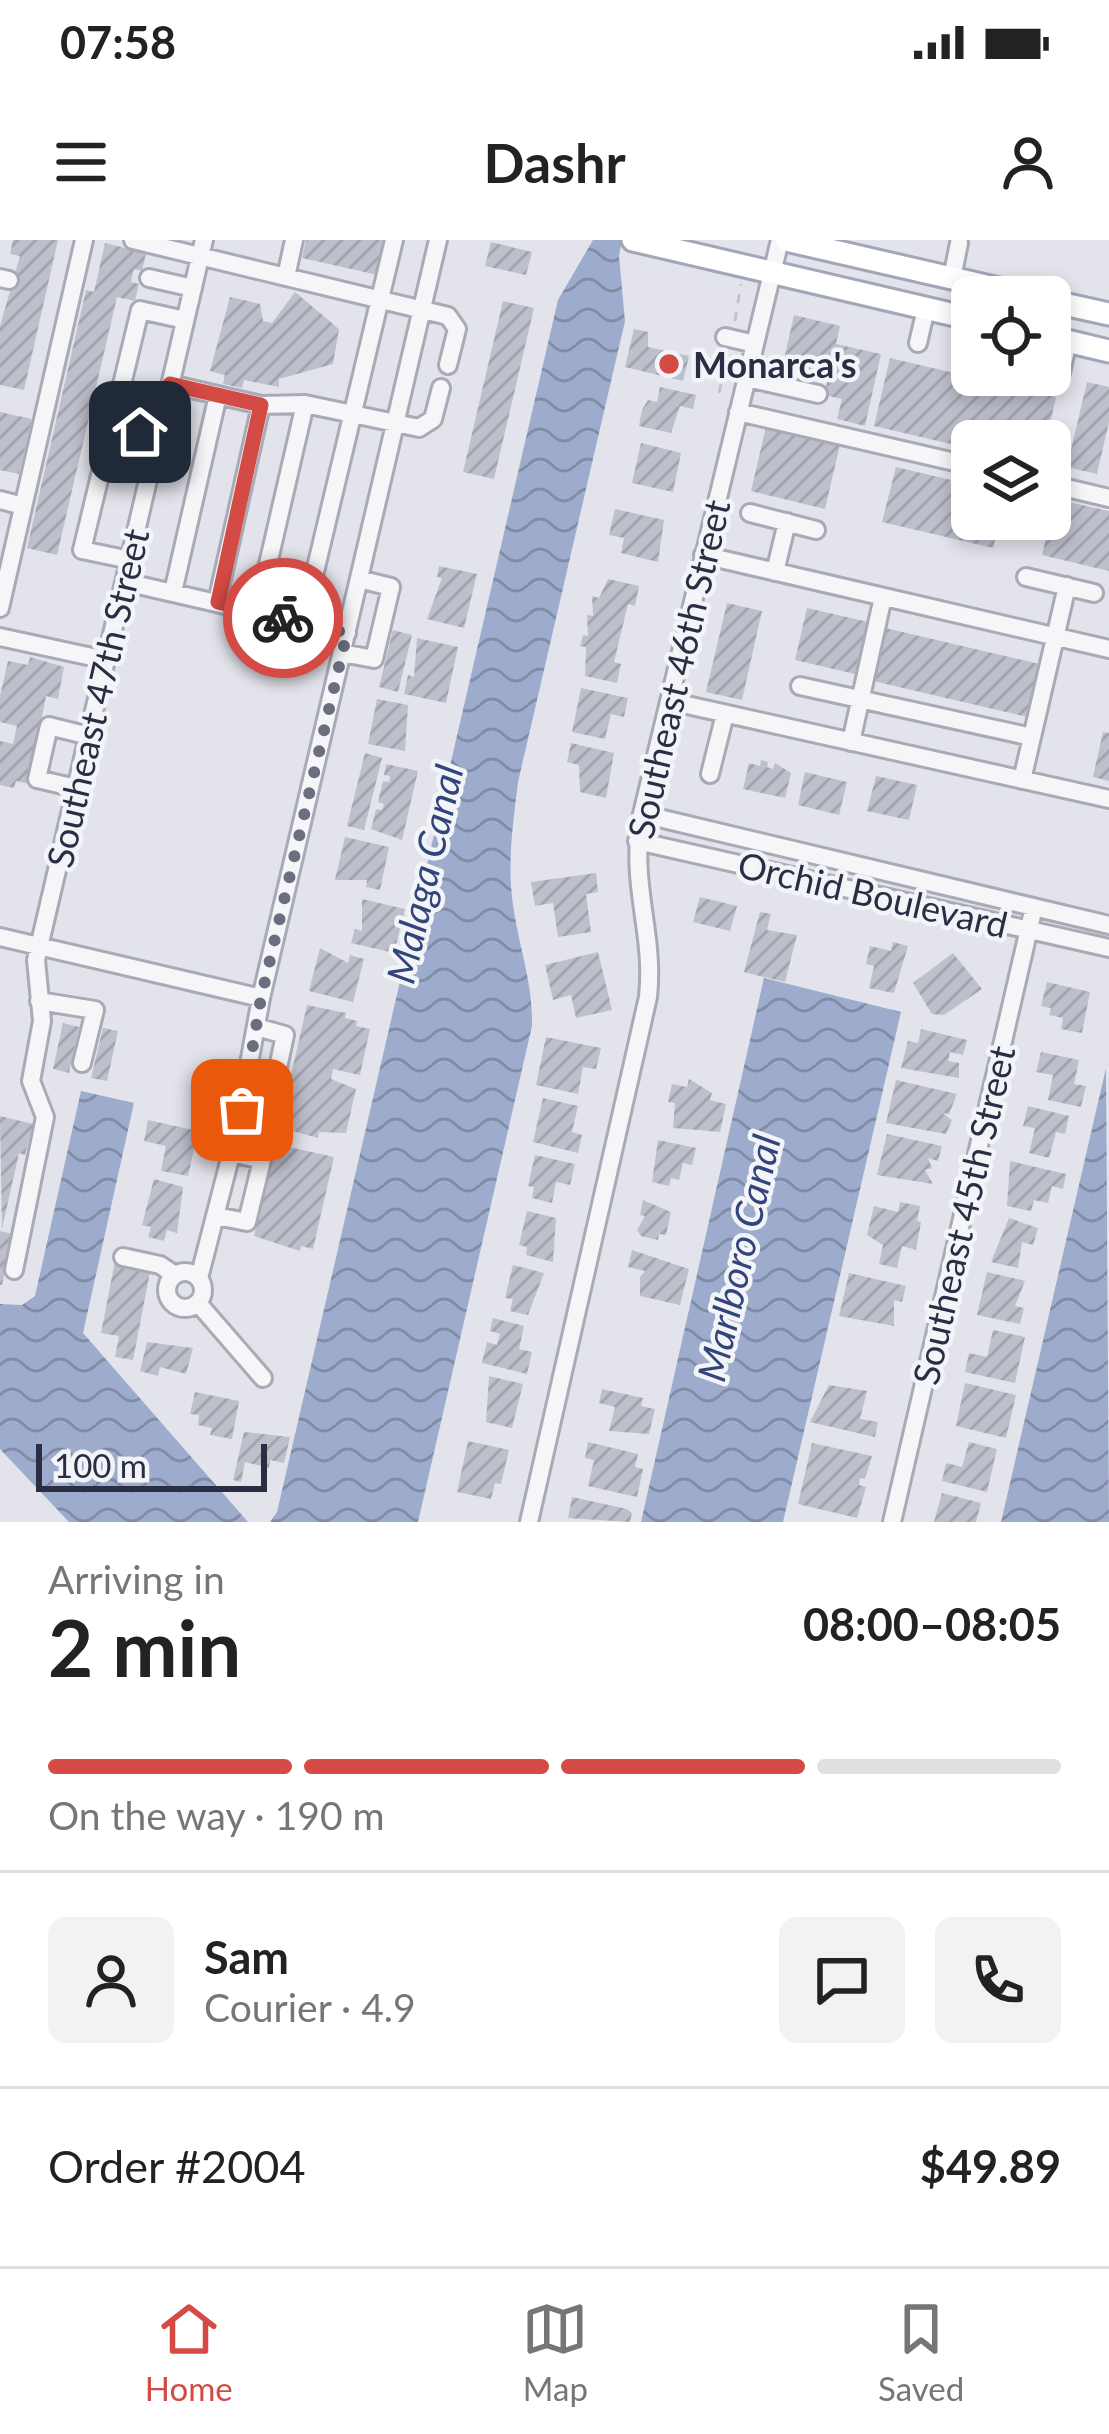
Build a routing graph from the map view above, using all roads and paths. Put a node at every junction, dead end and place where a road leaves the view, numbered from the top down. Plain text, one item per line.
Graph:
1 (84, 240) edge
2 (133, 240) edge
3 (294, 240) edge
4 (394, 240) edge
5 (438, 240) edge
6 (783, 240) edge
7 (639, 241) edge
8 (959, 241) edge
9 (202, 248) edge
10 (746, 265) junction
11 (773, 271) junction
12 (952, 276) edge
13 (286, 277) junction
14 (149, 278) dead end
15 (951, 278) edge
16 (193, 288) junction
17 (380, 300) junction
18 (1071, 306) edge
19 (926, 309) junction
20 (422, 310) junction
21 (951, 314) edge
22 (1109, 314) edge
23 (185, 320) junction
24 (728, 338) junction
25 (1071, 342) edge
26 (918, 343) dead end
27 (755, 344) junction
28 (1109, 351) edge
29 (448, 364) dead end
30 (747, 378) junction
31 (170, 384) junction
32 (441, 388) dead end
33 (719, 393) dead end
34 (818, 394) dead end
35 (218, 395) junction
36 (305, 404) junction
37 (261, 405) junction
38 (739, 412) junction
39 (352, 414) junction
40 (396, 423) junction
41 (112, 426) junction
42 (158, 436) junction
43 (951, 461) edge
44 (1071, 489) edge
45 (1109, 498) edge
46 (0, 500) edge
47 (23, 506) junction
48 (750, 513) dead end
49 (787, 522) junction
50 (816, 530) dead end
51 (703, 555) junction
52 (130, 560) junction
53 (775, 572) junction
54 (1026, 577) dead end
55 (359, 579) junction
56 (125, 582) junction
57 (1066, 586) junction
58 (172, 592) junction
59 (1094, 593) dead end
60 (883, 597) junction
61 (218, 602) junction
62 (0, 608) edge
63 (257, 612) junction
64 (303, 622) junction
65 (347, 633) junction
66 (1055, 636) junction
67 (0, 637) edge
68 (1109, 649) edge
69 (342, 653) junction
70 (106, 660) junction
71 (800, 686) dead end
72 (860, 699) junction
73 (669, 701) junction
74 (725, 714) junction
75 (89, 736) junction
76 (1032, 737) junction
77 (851, 742) junction
78 (710, 774) dead end
79 (1022, 780) junction
80 (76, 788) junction
81 (1109, 800) edge
82 (642, 814) junction
83 (637, 841) junction
84 (1034, 907) junction
85 (1109, 925) edge
86 (1028, 930) junction
87 (0, 937) edge
88 (39, 946) junction
89 (1109, 948) edge
90 (261, 998) junction
91 (39, 1001) junction
92 (260, 1028) junction
93 (82, 1063) dead end
94 (248, 1085) junction
95 (232, 1153) junction
96 (216, 1216) junction
97 (123, 1257) dead end
98 (14, 1270) dead end
99 (175, 1274) junction
100 (199, 1278) junction
101 (198, 1304) junction
102 (263, 1378) dead end
103 (529, 1522) edge
104 (892, 1522) edge

1 - 47 street
2 - 9 street
3 - 13 street
4 - 17 street
5 - 20 street
6 - 11 street, Southeast 46th Street
6 - 15 main road
7 - 10 main road
8 - 12 street
9 - 13 street
9 - 16 street, Southeast 47th Street
10 - 11 main road
10 - 24 path
11 - 19 main road
11 - 27 street, Southeast 46th Street
13 - 17 street
14 - 16 street
16 - 23 street, Southeast 47th Street
17 - 20 street
17 - 39 street
18 - 22 main road
19 - 21 main road
19 - 26 street
20 - 29 street
20 - 40 street
23 - 31 street, Southeast 47th Street
23 - 41 street
24 - 27 street
24 - 33 path
25 - 28 main road
27 - 30 street, Southeast 46th Street
30 - 34 street
30 - 38 street, Southeast 46th Street
31 - 35 street
31 - 42 street, Southeast 47th Street
32 - 40 street
35 - 37 street
35 - 58 street
36 - 37 street
36 - 39 street
36 - 63 street
37 - 61 street
38 - 43 street
38 - 51 street, Southeast 46th Street
39 - 40 street
39 - 64 street
40 - 55 street
41 - 42 street
41 - 52 street
42 - 52 street, Southeast 47th Street
44 - 45 street
46 - 47 street
47 - 62 street
48 - 49 street
49 - 50 street
49 - 53 street
51 - 53 street
51 - 73 street, Southeast 46th Street
52 - 56 street, Southeast 47th Street
53 - 60 street
54 - 57 street
55 - 65 street
55 - 69 street
56 - 58 street
56 - 70 street, Southeast 47th Street
57 - 59 street
57 - 66 street
58 - 61 street
60 - 66 street
60 - 72 street
61 - 63 street
63 - 64 street
64 - 65 street
65 - 69 street
66 - 68 street
66 - 76 street
67 - 70 street
69 - 90 street
70 - 75 street, Southeast 47th Street
71 - 72 street
72 - 76 street
72 - 77 street
73 - 74 street
73 - 82 street, Southeast 46th Street
74 - 77 street
74 - 78 street
75 - 80 street, Southeast 47th Street
75 - 80 street
76 - 79 street
77 - 79 street
79 - 81 street
80 - 88 street, Southeast 47th Street
82 - 83 street, Southeast 46th Street
82 - 84 street, Orchid Boulevard
83 - 86 street, Orchid Boulevard
83 - 103 street, Southeast 46th Street
84 - 85 street, Orchid Boulevard
84 - 86 street, Southeast 45th Street
86 - 89 street, Orchid Boulevard
86 - 104 street, Southeast 45th Street
87 - 88 street
88 - 90 street
88 - 91 street, Southeast 47th Street
90 - 92 street
91 - 93 street
91 - 98 street, Southeast 47th Street
92 - 94 street
92 - 94 street
94 - 95 street
95 - 96 street
95 - 96 street
96 - 100 street
97 - 99 street
99 - 100 street
99 - 101 street
100 - 101 street
101 - 102 street

